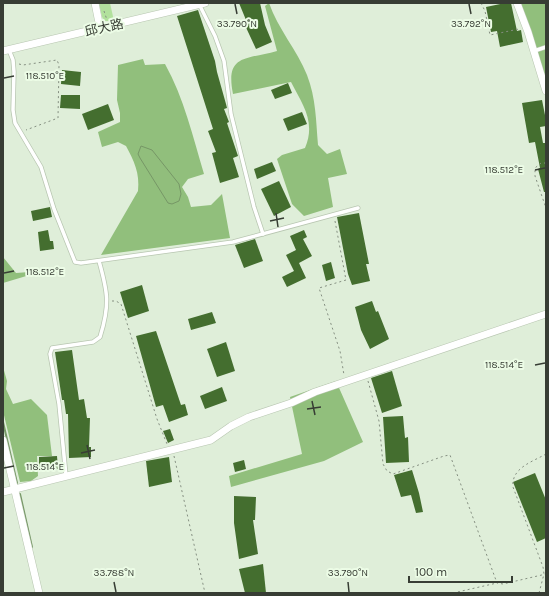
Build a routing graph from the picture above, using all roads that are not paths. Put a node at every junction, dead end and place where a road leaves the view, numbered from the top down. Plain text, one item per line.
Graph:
1 (95, 3) edge
2 (517, 3) edge
3 (202, 4) edge
4 (100, 28) junction
5 (546, 47) edge
6 (6, 50) edge
7 (534, 51) junction
8 (546, 92) edge
9 (358, 208) dead end
10 (263, 234) junction
11 (99, 261) junction
12 (546, 314) edge
13 (3, 440) edge
14 (66, 476) junction
15 (15, 489) junction
16 (3, 492) edge
17 (39, 593) edge

1 - 4 street
2 - 7 street
3 - 4 street, 邱大路
3 - 10 lane
4 - 6 street, 邱大路
5 - 7 lane
6 - 11 lane
7 - 8 street
9 - 10 lane
10 - 11 lane
11 - 14 lane
12 - 14 street
13 - 15 street
14 - 15 street
15 - 16 street
15 - 17 street

